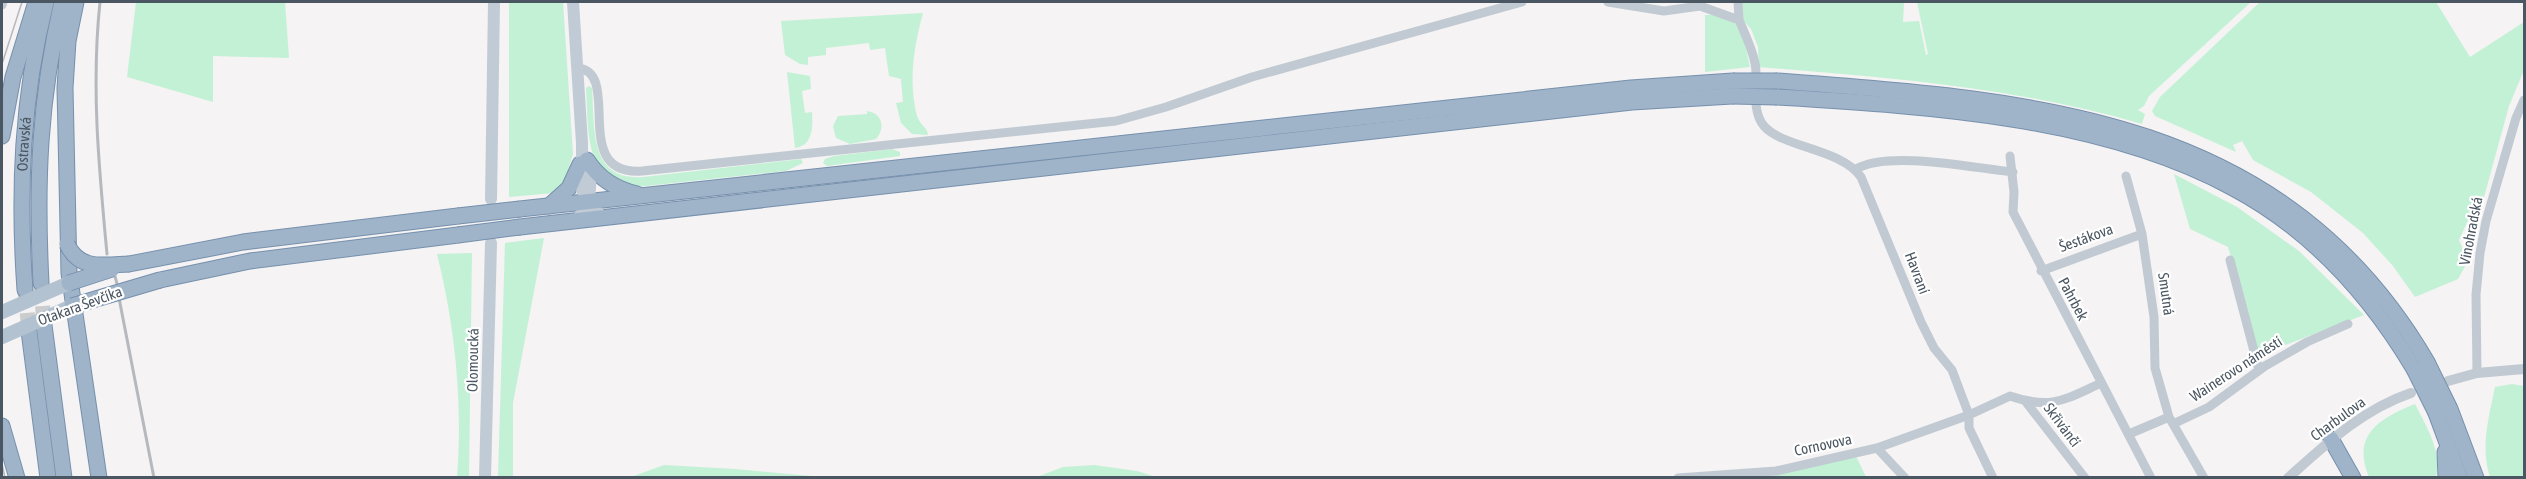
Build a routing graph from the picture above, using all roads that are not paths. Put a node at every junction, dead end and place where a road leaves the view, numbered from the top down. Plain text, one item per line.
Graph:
1 (36, 2) edge
2 (46, 2) edge
3 (62, 2) edge
4 (76, 2) edge
5 (494, 2) edge
6 (573, 2) edge
7 (1522, 2) edge
8 (1608, 2) edge
9 (1710, 2) edge
10 (1737, 2) edge
11 (1700, 6) junction
12 (1739, 20) junction
13 (577, 68) junction
14 (1733, 89) junction
15 (2524, 100) edge
16 (2, 136) edge
17 (2010, 156) dead end
18 (584, 162) junction
19 (1856, 169) junction
20 (2013, 172) junction
21 (2126, 176) dead end
22 (652, 196) junction
23 (491, 199) dead end
24 (587, 202) junction
25 (549, 206) junction
26 (603, 217) junction
27 (576, 221) junction
28 (2142, 234) junction
29 (491, 243) dead end
30 (68, 244) junction
31 (2230, 260) dead end
32 (129, 264) junction
33 (2041, 271) junction
34 (41, 283) tunnel mouth
35 (69, 284) junction
36 (25, 290) tunnel mouth
37 (72, 306) junction
38 (2, 312) edge
39 (2348, 324) dead end
40 (44, 325) tunnel mouth
41 (29, 331) tunnel mouth
42 (2, 337) edge
43 (2524, 369) edge
44 (2259, 370) junction
45 (2477, 373) junction
46 (2448, 381) dead end
47 (2101, 384) junction
48 (2411, 393) dead end
49 (2010, 396) joint
50 (2026, 402) junction
51 (2444, 411) junction
52 (1969, 415) junction
53 (2171, 420) junction
54 (2, 426) edge
55 (2129, 434) junction
56 (2331, 439) junction
57 (1877, 448) junction
58 (2476, 473) edge
59 (16, 477) edge
60 (48, 477) edge
61 (64, 477) edge
62 (99, 477) edge
63 (485, 477) edge
64 (1678, 477) edge
65 (1905, 477) edge
66 (1993, 477) edge
67 (2085, 477) edge
68 (2151, 477) edge
69 (2204, 477) edge
70 (2288, 477) edge
71 (2353, 477) edge
72 (2446, 477) edge
73 (2460, 477) edge

1 - 16 highway
2 - 36 highway, Ostravská
3 - 34 highway, Ostravská
4 - 30 highway
5 - 23 main road
6 - 13 main road
7 - 13 street
8 - 11 street
9 - 11 street
10 - 12 street
11 - 12 street
12 - 19 street
13 - 18 main road
14 - 22 highway, Otakara Ševčíka
14 - 26 highway, Otakara Ševčíka
14 - 51 highway, bridge
15 - 45 street, Vinohradská
17 - 20 street, Pahrbek
18 - 22 highway
18 - 24 main road
18 - 25 highway
19 - 20 street
19 - 52 street, Havraní
20 - 33 street, Pahrbek
21 - 28 street, Smutná
22 - 24 highway, Otakara Ševčíka
24 - 25 highway, Otakara Ševčíka
24 - 26 main road
24 - 27 main road
25 - 32 highway, Otakara Ševčíka, bridge
26 - 27 highway, Otakara Ševčíka
27 - 37 highway, Otakara Ševčíka, bridge
28 - 33 street, Šestákova
28 - 53 street, Smutná
29 - 63 main road, Olomoucká
30 - 32 highway, bridge
30 - 35 highway, bridge
31 - 44 street
32 - 35 highway, Otakara Ševčíka, bridge
33 - 47 street, Pahrbek
35 - 37 highway
35 - 38 main road, Otakara Ševčíka, bridge
37 - 42 main road, Otakara Ševčíka, bridge
37 - 62 highway
39 - 44 street, Wainerovo náměstí
40 - 61 highway
41 - 60 highway
43 - 45 street
44 - 53 street, Wainerovo náměstí
45 - 46 street
47 - 50 street
47 - 55 street, Pahrbek
48 - 56 street, Charbulova
49 - 50 street, Skřivánčí
49 - 52 street, Cornovova
50 - 67 street, Skřivánčí
51 - 58 highway
51 - 72 highway
51 - 73 highway
52 - 57 street, Cornovova
52 - 66 street, Havraní
53 - 55 street, Wainerovo náměstí
53 - 69 street
54 - 59 highway
55 - 68 street
56 - 70 street, Charbulova
56 - 71 highway
57 - 64 street, Cornovova
57 - 65 street

